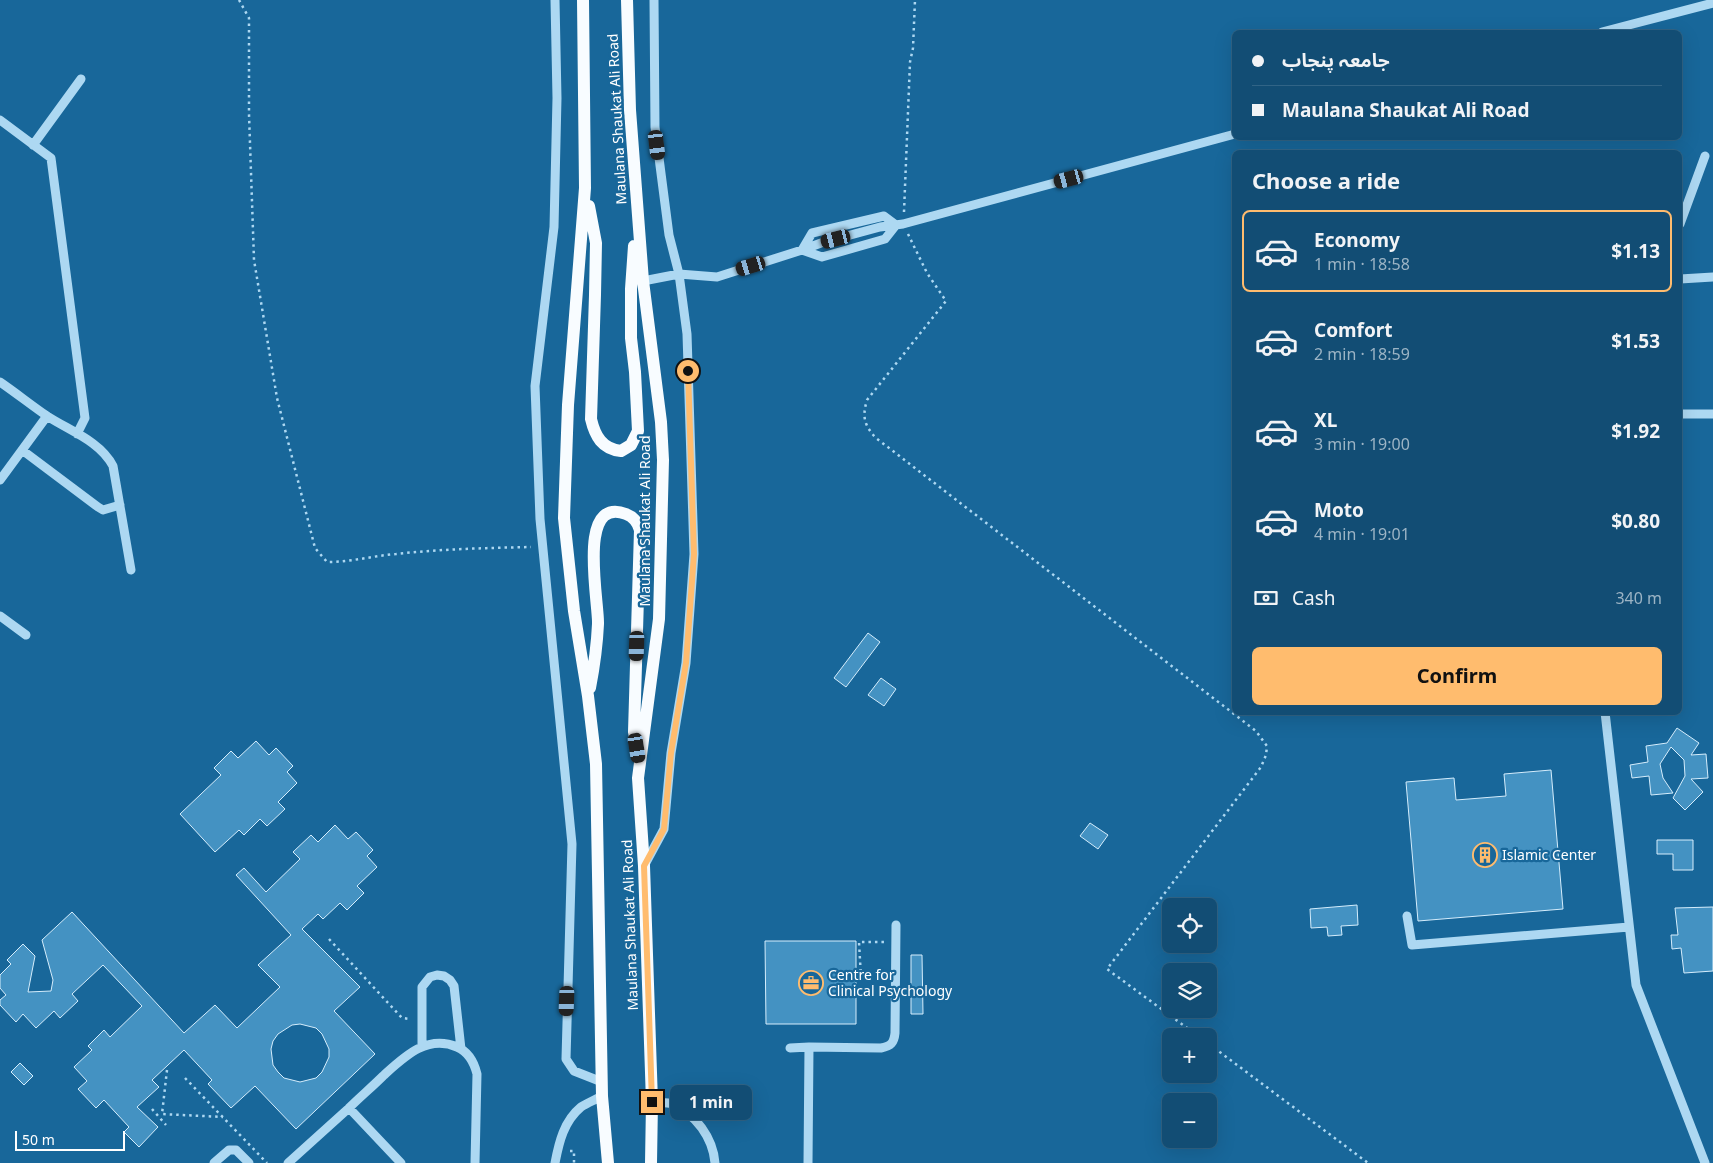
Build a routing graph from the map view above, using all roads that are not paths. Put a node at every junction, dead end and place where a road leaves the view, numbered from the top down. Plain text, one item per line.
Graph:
1 (555, 0) edge
2 (583, 0) edge
3 (627, 0) edge
4 (654, 0) edge
5 (1713, 3) edge
6 (1610, 30) edge
7 (81, 79) dead end
8 (0, 120) edge
9 (1232, 135) edge
10 (33, 145) junction
11 (1704, 156) dead end
12 (585, 188) junction
13 (637, 204) junction
14 (1682, 218) edge
15 (899, 224) junction
16 (802, 250) junction
17 (678, 274) junction
18 (1713, 276) edge
19 (1682, 279) edge
20 (643, 281) junction
21 (0, 382) edge
22 (1682, 414) edge
23 (1713, 414) edge
24 (47, 416) junction
25 (77, 434) junction
26 (22, 450) junction
27 (0, 480) edge
28 (120, 505) junction
29 (132, 570) dead end
30 (0, 616) edge
31 (26, 635) dead end
32 (588, 696) junction
33 (1605, 715) edge
34 (639, 764) junction
35 (644, 866) junction
36 (1407, 916) dead end
37 (896, 925) dead end
38 (1630, 926) junction
39 (422, 1046) junction
40 (809, 1047) junction
41 (790, 1048) dead end
42 (461, 1049) junction
43 (602, 1082) junction
44 (602, 1096) junction
45 (652, 1102) junction
46 (349, 1108) junction
47 (214, 1163) edge
48 (249, 1163) edge
49 (288, 1163) edge
50 (401, 1163) edge
51 (475, 1163) edge
52 (555, 1163) edge
53 (608, 1163) edge
54 (651, 1163) edge
55 (715, 1163) edge
56 (808, 1163) edge
57 (1705, 1163) edge

1 - 43 street
2 - 12 main road, Maulana Shaukat Ali Road
3 - 13 main road, Maulana Shaukat Ali Road
4 - 17 street
5 - 6 street
7 - 10 street
8 - 10 street
9 - 15 street
10 - 25 street
11 - 14 street
12 - 13 main road
12 - 32 main road, Maulana Shaukat Ali Road
13 - 20 main road, Maulana Shaukat Ali Road
15 - 16 street
15 - 16 street
16 - 17 street
17 - 20 street
17 - 35 street
18 - 19 street
20 - 34 main road, Maulana Shaukat Ali Road
21 - 24 street
22 - 23 street
24 - 25 street
24 - 26 street
25 - 28 street
26 - 27 street
26 - 28 street
28 - 29 street
30 - 31 street
32 - 34 main road
32 - 43 main road, Maulana Shaukat Ali Road
33 - 38 street
34 - 35 main road, Maulana Shaukat Ali Road
35 - 45 main road, Maulana Shaukat Ali Road
36 - 38 street
37 - 40 street
38 - 57 street
39 - 42 street
39 - 42 street
39 - 46 street
40 - 41 street
40 - 56 street
42 - 51 street
43 - 44 main road, Maulana Shaukat Ali Road
44 - 52 street
44 - 53 main road, Maulana Shaukat Ali Road
45 - 54 main road, Maulana Shaukat Ali Road
45 - 55 street
46 - 49 street
46 - 50 street
47 - 48 street

